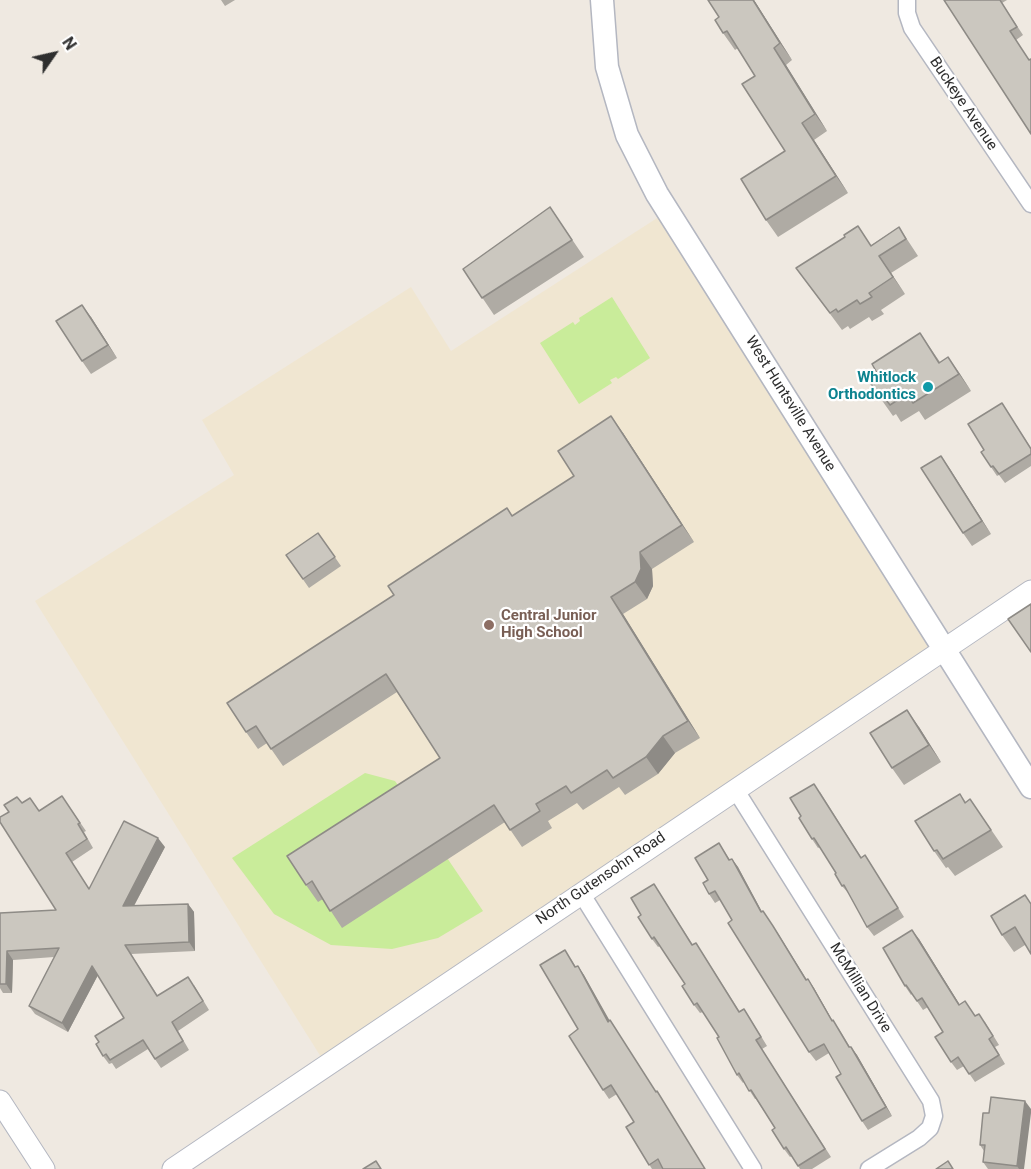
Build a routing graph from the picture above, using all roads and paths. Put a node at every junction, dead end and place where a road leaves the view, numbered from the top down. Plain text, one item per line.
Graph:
1 (602, 0) edge
2 (907, 0) edge
3 (1031, 204) edge
4 (1031, 591) edge
5 (943, 648) junction
6 (1031, 787) edge
7 (735, 789) junction
8 (581, 893) junction
9 (0, 1101) edge
10 (44, 1169) edge
11 (173, 1169) edge
12 (753, 1169) edge
13 (869, 1169) edge

1 - 5 main road, West Huntsville Avenue
2 - 3 street, Buckeye Avenue
4 - 5 street, North Gutensohn Road
5 - 6 main road, West Huntsville Avenue
5 - 7 street, North Gutensohn Road
7 - 8 street, North Gutensohn Road
7 - 13 street, McMillian Drive
8 - 11 street, North Gutensohn Road
8 - 12 street
9 - 10 street

